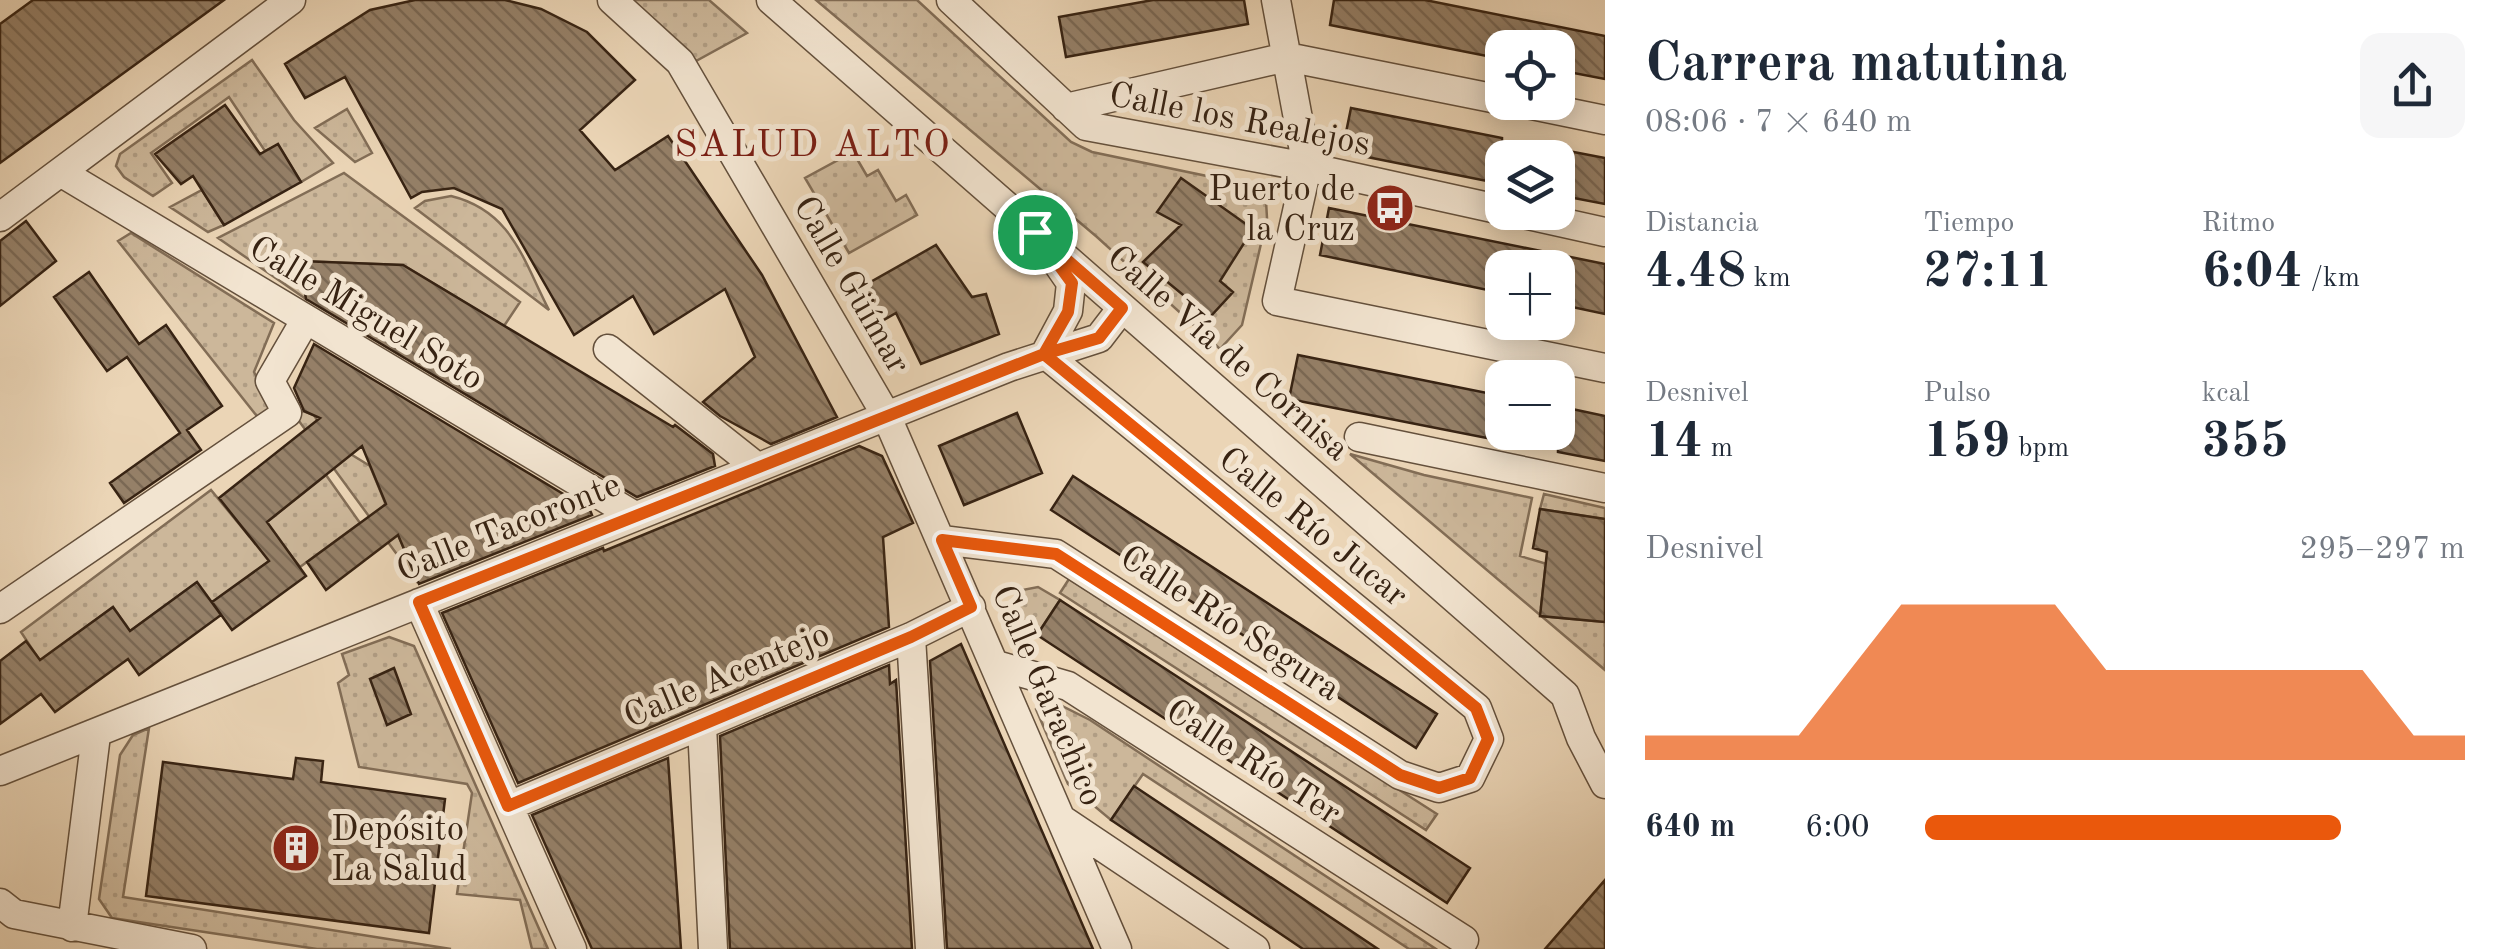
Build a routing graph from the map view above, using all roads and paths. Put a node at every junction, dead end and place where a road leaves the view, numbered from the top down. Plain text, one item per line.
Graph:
1 (291, 0) edge
2 (612, 0) edge
3 (772, 0) edge
4 (951, 0) edge
5 (1276, 0) edge
6 (1287, 58) junction
7 (1485, 97) edge
8 (1066, 108) junction
9 (1575, 114) edge
10 (1605, 120) edge
11 (1308, 167) junction
12 (62, 173) junction
13 (1485, 206) edge
14 (0, 218) edge
15 (1575, 225) edge
16 (1035, 232) junction
17 (1605, 232) edge
18 (1122, 308) junction
19 (306, 320) junction
20 (608, 349) dead end
21 (1044, 354) junction
22 (1605, 368) edge
23 (886, 416) junction
24 (1359, 437) dead end
25 (757, 467) junction
26 (1605, 488) edge
27 (634, 516) junction
28 (942, 540) junction
29 (419, 602) junction
30 (971, 607) junction
31 (0, 609) edge
32 (911, 637) junction
33 (996, 665) junction
34 (702, 726) junction
35 (96, 735) junction
36 (0, 771) edge
37 (1470, 778) joint
38 (1605, 784) edge
39 (508, 806) junction
40 (1062, 820) junction
41 (0, 903) edge
42 (72, 927) junction
43 (1464, 940) dead end
44 (129, 944) edge
45 (192, 949) edge
46 (572, 949) edge
47 (712, 949) edge
48 (930, 949) edge
49 (1118, 949) edge
50 (1255, 949) edge

1 - 12 street
2 - 23 street, Calle Güímar
3 - 16 street, Calle Vía de Cornisa
4 - 8 street, Calle los Realejos
5 - 6 street
6 - 7 street
6 - 8 street
6 - 11 street
8 - 11 street, Calle los Realejos
9 - 10 street
11 - 13 street, Calle los Realejos
11 - 22 street
12 - 14 street
12 - 19 street, Calle Miguel Soto
15 - 17 street
16 - 18 street, Calle Vía de Cornisa
16 - 21 street
18 - 21 street, Calle Tacoronte
18 - 38 street, Calle Vía de Cornisa
19 - 27 street, Calle Miguel Soto
19 - 31 street
20 - 25 street
21 - 23 street, Calle Tacoronte
21 - 37 street, Calle Río Jucar
23 - 25 street, Calle Tacoronte
23 - 28 street, Calle Garachico
24 - 26 street
25 - 27 street, Calle Tacoronte
27 - 29 street, Calle Tacoronte
28 - 30 street, Calle Garachico
28 - 37 street, Calle Río Segura
29 - 35 street, Calle Tacoronte
29 - 39 street
30 - 32 street, Calle Acentejo
30 - 33 street, Calle Garachico
32 - 34 street, Calle Acentejo
32 - 48 street
33 - 40 street, Calle Garachico
33 - 43 street, Calle Río Ter
34 - 39 street, Calle Acentejo
34 - 47 street
35 - 36 street, Calle Tacoronte
35 - 42 street
39 - 46 street
40 - 49 street, Calle Garachico
40 - 50 street
41 - 42 street
42 - 44 street
44 - 45 street

